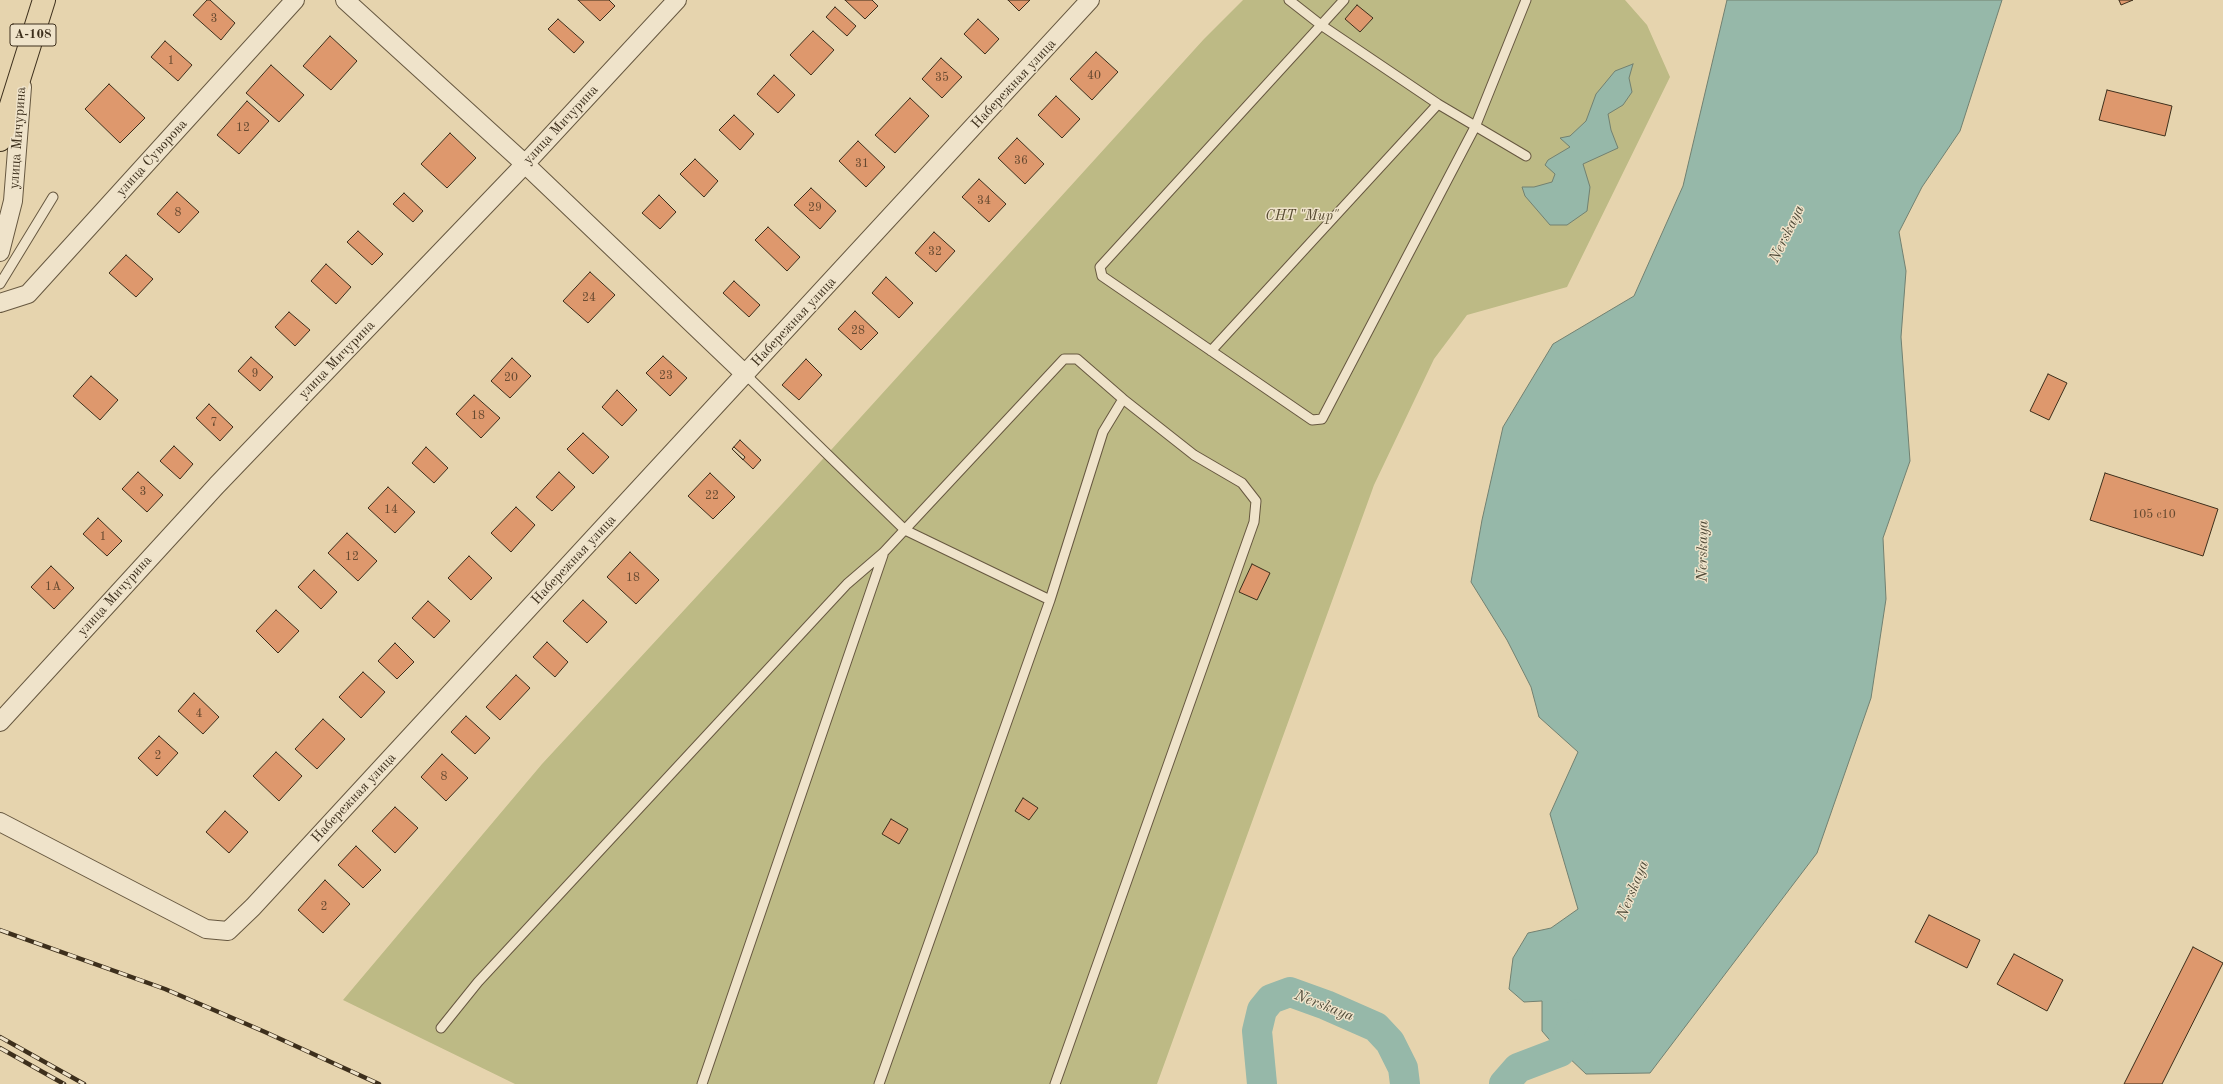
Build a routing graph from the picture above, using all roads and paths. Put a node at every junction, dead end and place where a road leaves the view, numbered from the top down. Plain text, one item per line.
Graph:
1 (44, 0) edge
2 (295, 0) edge
3 (345, 0) edge
4 (677, 0) edge
5 (1090, 0) edge
6 (1288, 0) edge
7 (1344, 0) edge
8 (1526, 0) edge
9 (1321, 25) junction
10 (23, 70) junction
11 (1438, 104) junction
12 (1476, 127) junction
13 (0, 140) edge
14 (1526, 156) dead end
15 (525, 164) junction
16 (53, 197) dead end
17 (0, 252) edge
18 (0, 284) edge
19 (0, 303) edge
20 (1212, 351) junction
21 (746, 375) junction
22 (1123, 399) junction
23 (905, 530) junction
24 (883, 553) junction
25 (1050, 600) junction
26 (0, 722) edge
27 (0, 822) edge
28 (441, 1028) dead end
29 (702, 1084) edge
30 (879, 1084) edge
31 (1055, 1084) edge

1 - 10 highway, А-108
2 - 19 street, улица Суворова
3 - 15 street
4 - 15 street, улица Мичурина
5 - 21 street, Набережная улица
6 - 9 lane
7 - 9 lane
8 - 12 lane
9 - 11 lane
9 - 20 lane
10 - 13 highway, А-108
10 - 17 street, улица Мичурина
11 - 12 lane
11 - 20 lane
12 - 14 lane
12 - 20 lane
15 - 21 street
15 - 26 street, улица Мичурина
16 - 18 lane
21 - 23 lane
21 - 27 street, Набережная улица
22 - 23 lane
22 - 25 lane
22 - 31 lane
23 - 24 lane
23 - 25 lane
24 - 28 lane
24 - 29 lane
25 - 30 lane

